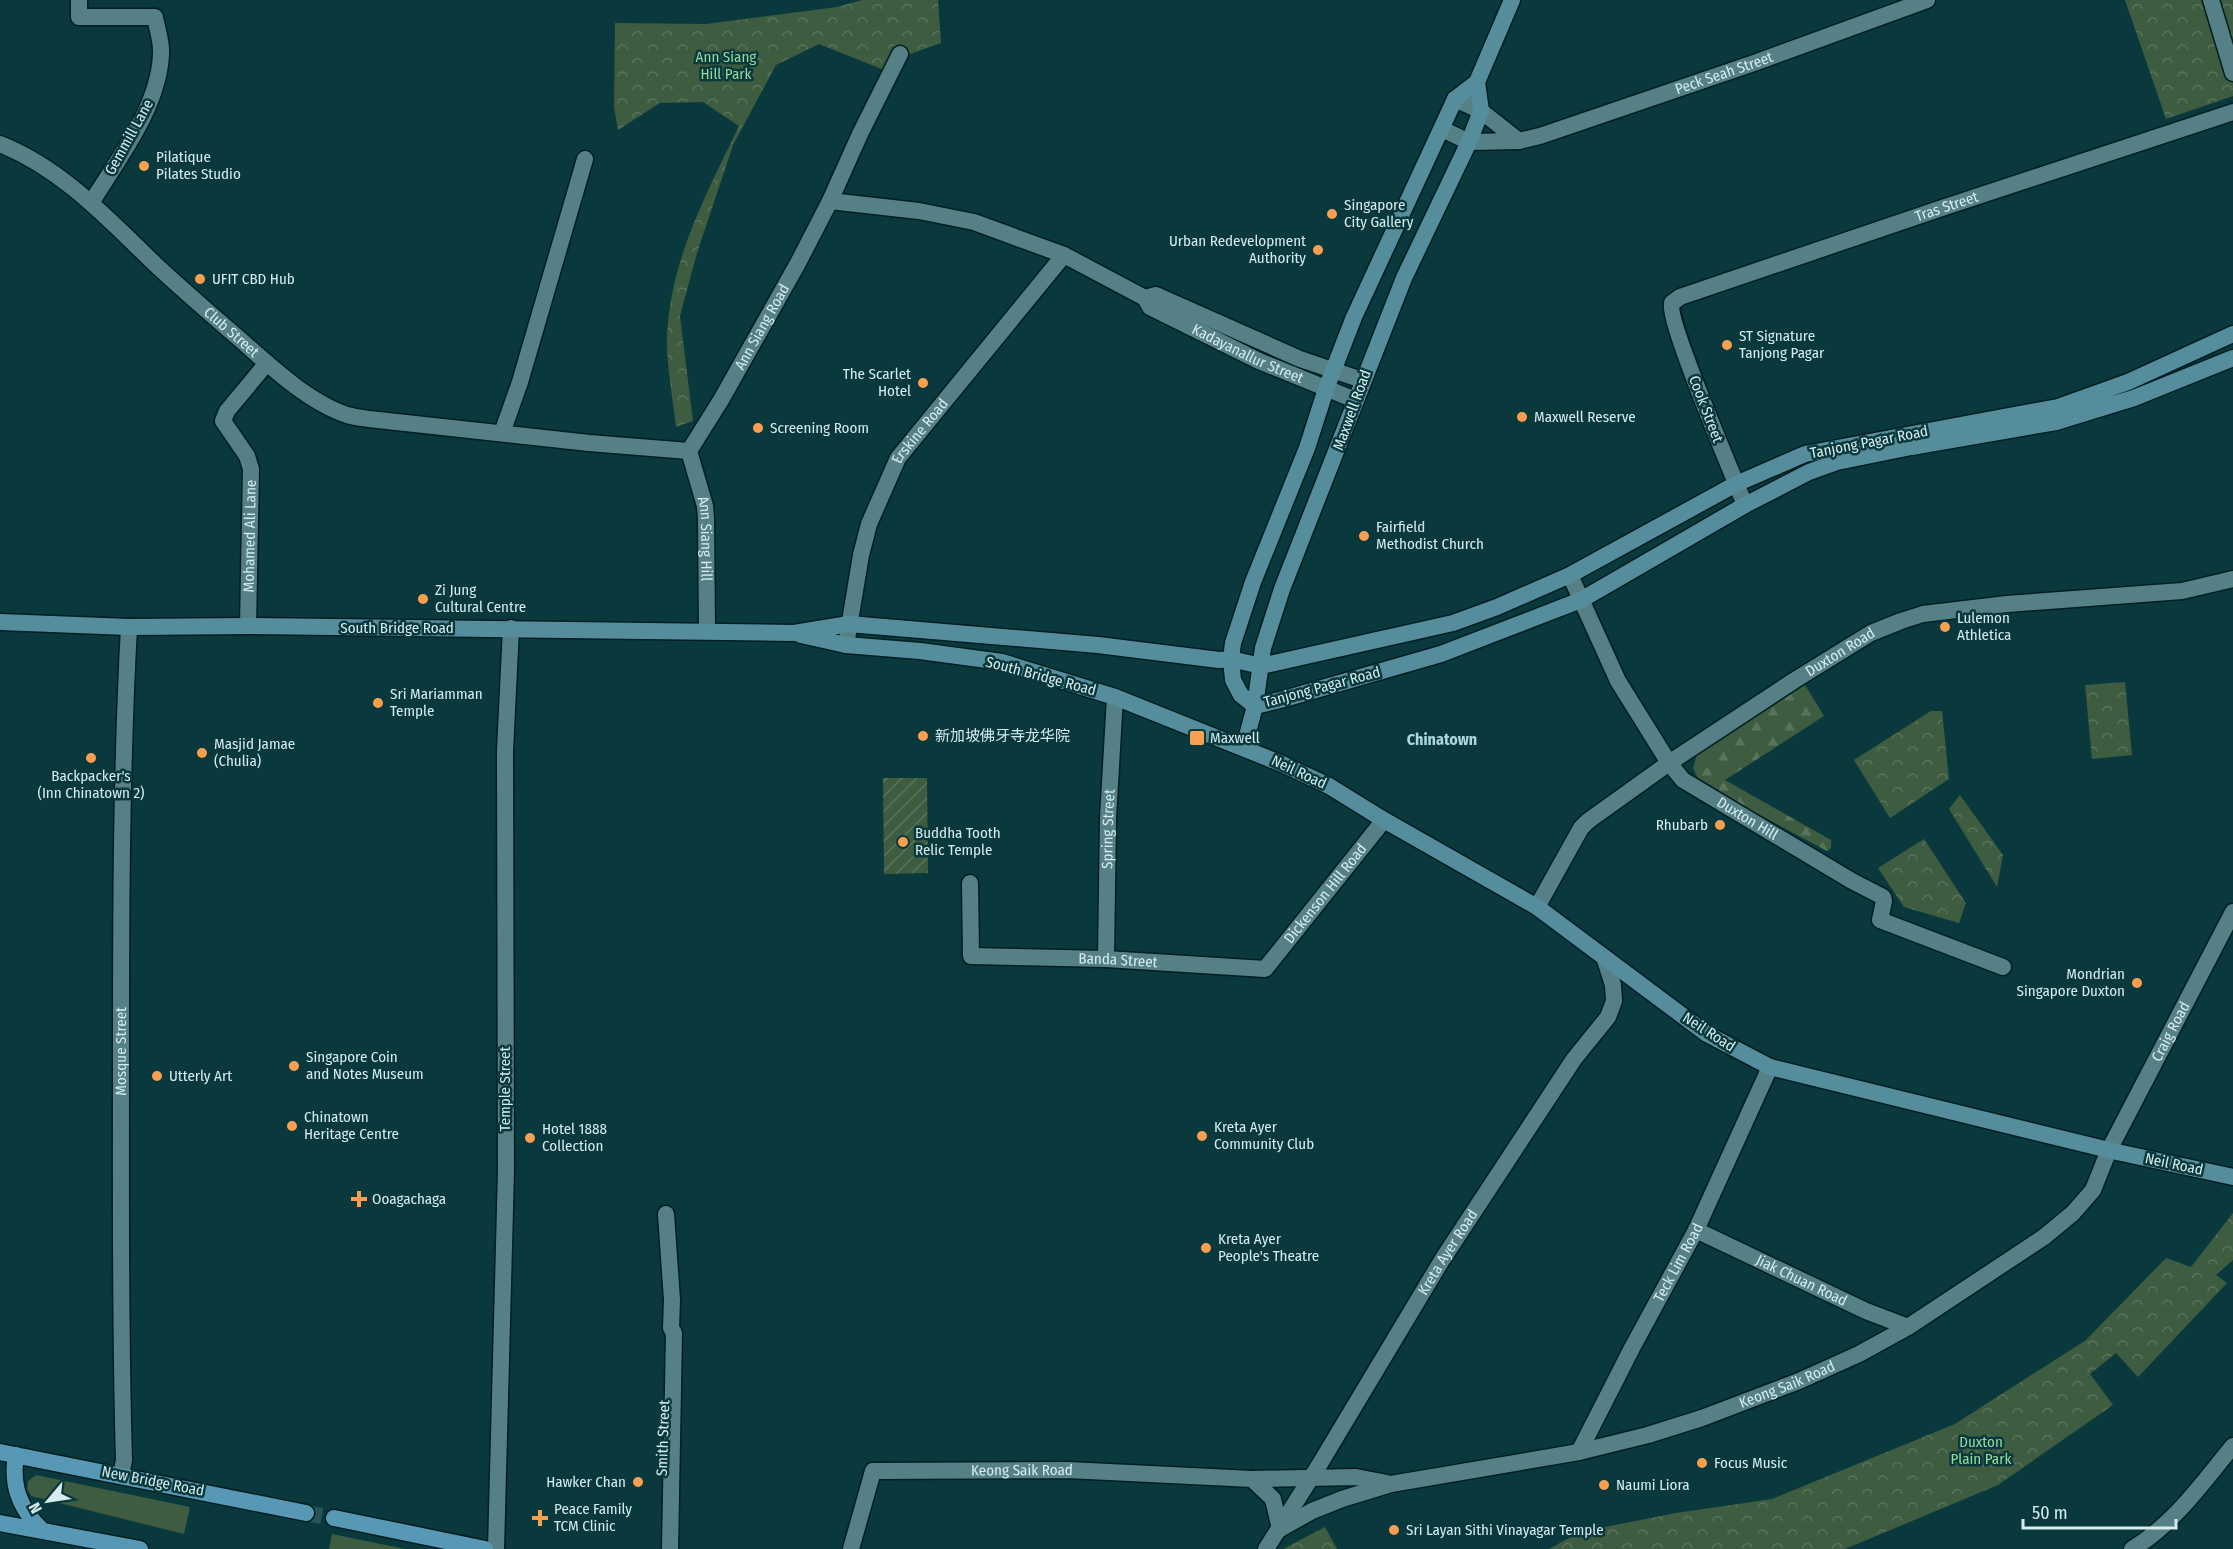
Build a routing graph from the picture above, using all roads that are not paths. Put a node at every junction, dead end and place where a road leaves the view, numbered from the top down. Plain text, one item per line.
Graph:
1 (79, 0) edge
2 (1512, 0) edge
3 (1927, 0) edge
4 (2211, 0) edge
5 (900, 54) dead end
6 (2233, 73) edge
7 (1477, 82) junction
8 (1455, 99) junction
9 (1481, 111) junction
10 (2231, 112) edge
11 (1442, 129) junction
12 (1519, 141) junction
13 (1469, 142) junction
14 (0, 144) edge
15 (585, 159) dead end
16 (830, 201) junction
17 (91, 203) junction
18 (1064, 255) junction
19 (1145, 298) junction
20 (1671, 313) joint
21 (2233, 333) edge
22 (2233, 358) edge
23 (267, 363) junction
24 (1333, 371) junction
25 (1362, 380) junction
26 (1326, 389) junction
27 (1355, 400) junction
28 (502, 432) junction
29 (689, 451) junction
30 (1736, 484) junction
31 (1745, 505) junction
32 (1570, 575) junction
33 (2233, 579) edge
34 (1581, 600) junction
35 (0, 622) edge
36 (849, 624) junction
37 (248, 626) junction
38 (129, 627) junction
39 (511, 628) junction
40 (707, 630) junction
41 (794, 633) junction
42 (846, 645) junction
43 (1231, 658) junction
44 (1261, 666) junction
45 (1115, 697) junction
46 (1255, 706) junction
47 (1244, 747) junction
48 (1669, 763) junction
49 (1384, 819) junction
50 (970, 883) dead end
51 (1536, 907) junction
52 (2233, 913) edge
53 (2233, 929) edge
54 (1604, 957) junction
55 (1106, 959) junction
56 (2003, 967) dead end
57 (1265, 969) joint
58 (2201, 983) junction
59 (1770, 1066) junction
60 (2113, 1151) junction
61 (2233, 1177) edge
62 (666, 1214) dead end
63 (1696, 1230) junction
64 (1908, 1327) junction
65 (2233, 1446) edge
66 (667, 1451) junction
67 (1580, 1452) junction
68 (8, 1453) edge
69 (121, 1475) junction
70 (1311, 1477) junction
71 (1252, 1479) junction
72 (1391, 1484) junction
73 (306, 1513) tunnel mouth
74 (334, 1518) tunnel mouth
75 (0, 1523) edge
76 (1280, 1528) junction
77 (42, 1530) junction
78 (2144, 1544) edge
79 (140, 1549) edge
80 (485, 1549) edge
81 (496, 1549) edge
82 (660, 1549) edge
83 (670, 1549) edge
84 (851, 1549) edge
85 (1266, 1549) edge
86 (2132, 1549) edge

1 - 17 street, Gemmill Lane
2 - 7 main road, Maxwell Road
3 - 12 street, Peck Seah Street
4 - 6 street
5 - 16 street, Ann Siang Road
7 - 8 main road, Maxwell Road
7 - 9 main road, Maxwell Road
8 - 9 street
8 - 11 main road, Maxwell Road
9 - 12 street
9 - 13 main road, Maxwell Road
10 - 20 street, Tras Street
11 - 13 street, Peck Seah Street
11 - 24 main road, Maxwell Road
12 - 13 street, Peck Seah Street
13 - 25 main road, Maxwell Road
14 - 17 street, Club Street
15 - 28 street
16 - 18 street
16 - 29 street, Ann Siang Road
17 - 23 street, Club Street
18 - 19 street, Kadayanallur Street
18 - 36 street, Erskine Road
19 - 24 street, Kadayanallur Street
19 - 26 street, Kadayanallur Street
20 - 30 street, Cook Street
21 - 30 main road, Tanjong Pagar Road
22 - 31 main road, Tanjong Pagar Road
23 - 28 street, Club Street
23 - 37 street, Mohamed Ali Lane
24 - 25 street, Kadayanallur Street
24 - 26 main road, Maxwell Road
25 - 27 main road, Maxwell Road
26 - 27 street, Kadayanallur Street
26 - 43 main road, Maxwell Road
27 - 44 main road, Maxwell Road
28 - 29 street, Club Street
29 - 40 street, Ann Siang Hill
30 - 31 street, Cook Street
30 - 32 main road, Tanjong Pagar Road
31 - 34 main road, Tanjong Pagar Road
32 - 34 street, Duxton Hill
32 - 44 main road, Tanjong Pagar Road
33 - 48 street, Duxton Road
34 - 46 main road, Tanjong Pagar Road
34 - 48 street, Duxton Hill
35 - 38 main road, South Bridge Road
36 - 41 main road, South Bridge Road
36 - 42 street, Erskine Road
36 - 43 main road, South Bridge Road
37 - 38 main road, South Bridge Road
37 - 39 main road, South Bridge Road
38 - 69 street, Mosque Street
39 - 40 main road, South Bridge Road
39 - 81 street, Temple Street
40 - 41 main road, South Bridge Road
41 - 42 main road, South Bridge Road
42 - 45 main road, South Bridge Road
43 - 44 main road, Tanjong Pagar Road
43 - 46 main road, Tanjong Pagar Road
44 - 46 main road, Maxwell Road
45 - 47 main road, South Bridge Road
45 - 55 street, Spring Street
46 - 47 main road, Maxwell Road
47 - 49 main road, Neil Road
48 - 51 street, Duxton Road
48 - 56 street, Duxton Hill
49 - 51 main road, Neil Road
49 - 57 street, Dickenson Hill Road
50 - 55 street, Banda Street
51 - 54 main road, Neil Road
52 - 58 street, Craig Road
53 - 58 street, Craig Road
54 - 59 main road, Neil Road
54 - 70 street, Kreta Ayer Road
55 - 57 street, Banda Street
58 - 60 street, Craig Road
59 - 60 main road, Neil Road
59 - 63 street, Teck Lim Road
60 - 61 main road, Neil Road
60 - 64 street, Keong Saik Road
62 - 66 street, Smith Street
63 - 64 street, Jiak Chuan Road
63 - 67 street, Teck Lim Road
64 - 67 street, Keong Saik Road
65 - 78 street
66 - 82 street, Smith Street
66 - 83 street, Smith Street
67 - 72 street, Keong Saik Road
68 - 69 main road, New Bridge Road
68 - 77 main road
69 - 73 main road, New Bridge Road
70 - 71 street, Keong Saik Road
70 - 72 street, Keong Saik Road
70 - 76 street, Kreta Ayer Road
71 - 76 street
71 - 84 street, Keong Saik Road
72 - 76 street, Keong Saik Road
74 - 80 main road
75 - 77 main road
76 - 85 street, Kreta Ayer Road
77 - 79 main road
78 - 86 street

